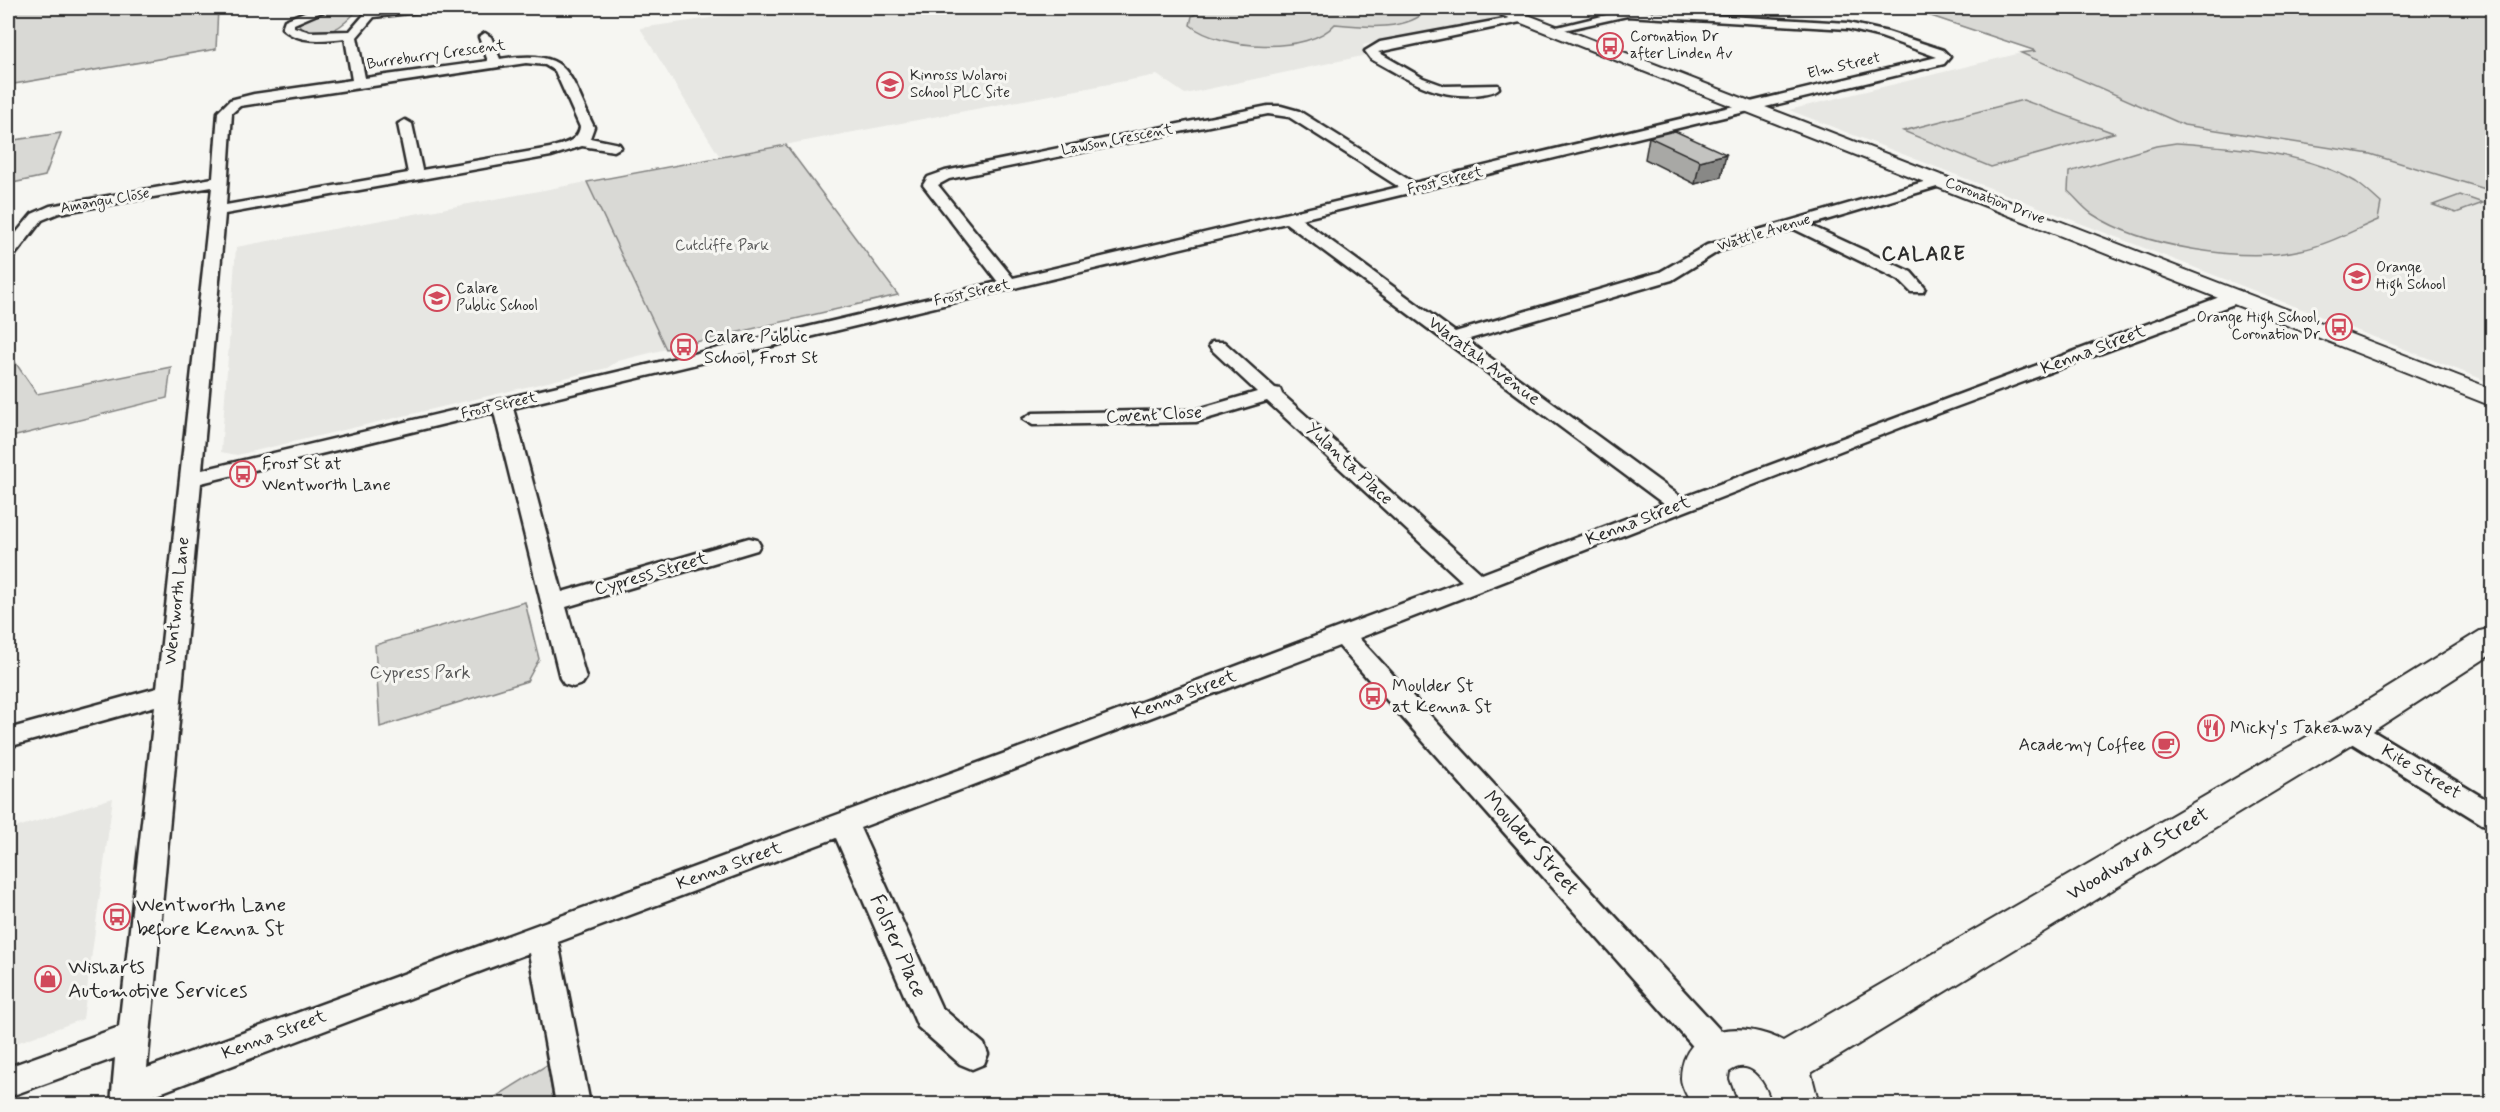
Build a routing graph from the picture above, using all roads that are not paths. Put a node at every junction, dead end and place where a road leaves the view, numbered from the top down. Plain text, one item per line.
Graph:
1 (325, 8) edge
2 (427, 8) edge
3 (1497, 8) edge
4 (374, 11) edge
5 (1671, 14) edge
6 (1526, 18) junction
7 (1555, 30) junction
8 (352, 34) junction
9 (485, 37) dead end
10 (495, 62) junction
11 (359, 83) junction
12 (1493, 88) dead end
13 (235, 103) joint
14 (1752, 106) junction
15 (405, 124) dead end
16 (580, 141) junction
17 (614, 147) dead end
18 (416, 176) junction
19 (220, 181) junction
20 (1942, 181) junction
21 (1413, 189) junction
22 (218, 211) junction
23 (1289, 218) junction
24 (1796, 224) junction
25 (8, 253) edge
26 (1009, 284) junction
27 (1917, 288) dead end
28 (2239, 297) junction
29 (1453, 338) junction
30 (1218, 346) dead end
31 (1273, 393) junction
32 (2493, 398) edge
33 (502, 405) junction
34 (1033, 419) dead end
35 (190, 479) junction
36 (1678, 505) junction
37 (749, 545) dead end
38 (1478, 583) junction
39 (553, 603) junction
40 (1343, 636) junction
41 (2493, 639) edge
42 (573, 678) dead end
43 (166, 694) junction
44 (2349, 729) junction
45 (8, 738) edge
46 (2493, 816) edge
47 (844, 824) junction
48 (541, 935) junction
49 (132, 1037) junction
50 (1718, 1051) junction
51 (972, 1054) dead end
52 (8, 1082) edge
53 (1789, 1085) edge
54 (127, 1097) edge
55 (573, 1104) edge
56 (1714, 1104) edge

1 - 8 street
2 - 4 street
3 - 6 main road, Coronation Drive
4 - 8 street
5 - 7 street
5 - 14 street, Elm Street
6 - 7 main road, Coronation Drive
6 - 12 street
7 - 14 main road, Coronation Drive
8 - 11 street
9 - 10 street
10 - 11 street, Burreburry Crescent
10 - 16 street, Burreburry Crescent
11 - 13 street, Burreburry Crescent
13 - 19 street, Wentworth Lane
14 - 20 main road, Coronation Drive
14 - 21 street, Frost Street
15 - 18 street
16 - 17 street
16 - 18 street
18 - 22 street
19 - 22 street, Wentworth Lane
19 - 25 street, Amangu Close
20 - 24 street, Wattle Avenue
20 - 28 main road, Coronation Drive
21 - 23 street, Frost Street
21 - 26 street, Lawson Crescent
22 - 35 street, Wentworth Lane
23 - 26 street, Frost Street
23 - 29 street, Waratah Avenue
24 - 27 street
24 - 29 street, Wattle Avenue
26 - 33 street, Frost Street
28 - 32 main road, Coronation Drive
28 - 36 street, Kenna Street
29 - 36 street, Waratah Avenue
30 - 31 street, Yulanta Place
31 - 34 street, Covent Close
31 - 38 street, Yulanta Place
33 - 35 street, Frost Street
33 - 39 street
35 - 43 street, Wentworth Lane
36 - 38 street, Kenna Street
37 - 39 street, Cypress Street
38 - 40 street, Kenna Street
39 - 42 street
40 - 47 street, Kenna Street
40 - 50 street, Moulder Street
41 - 44 main road, Woodward Street
43 - 45 street
43 - 49 street, Wentworth Lane
44 - 46 street, Kite Street
44 - 53 main road, Woodward Street
47 - 48 street, Kenna Street
47 - 51 street, Folster Place
48 - 54 street, Kenna Street
48 - 55 street
49 - 52 street
49 - 54 street, Wentworth Lane
50 - 53 main road
50 - 56 main road

